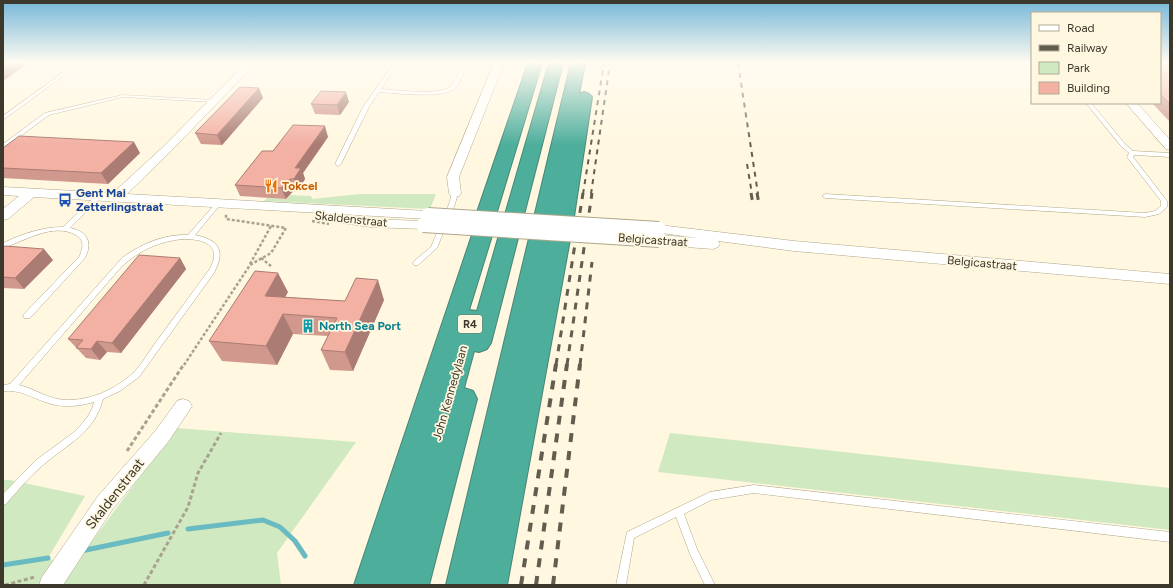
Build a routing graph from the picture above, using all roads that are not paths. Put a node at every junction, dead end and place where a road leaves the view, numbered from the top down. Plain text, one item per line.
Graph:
1 (41, 90) edge
2 (224, 90) edge
3 (378, 90) edge
4 (386, 90) edge
5 (447, 90) edge
6 (488, 90) edge
7 (525, 90) edge
8 (538, 90) edge
9 (548, 90) edge
10 (572, 90) edge
11 (585, 90) edge
12 (214, 101) junction
13 (1089, 104) edge
14 (1132, 104) edge
15 (3, 118) edge
16 (3, 147) edge
17 (1170, 147) edge
18 (1132, 153) junction
19 (1170, 155) edge
20 (338, 164) dead end
21 (3, 191) edge
22 (30, 193) junction
23 (455, 193) joint
24 (825, 196) dead end
25 (98, 197) junction
26 (115, 198) junction
27 (218, 204) junction
28 (3, 216) edge
29 (563, 220) junction
30 (484, 228) junction
31 (64, 230) junction
32 (191, 236) junction
33 (3, 246) edge
34 (416, 263) dead end
35 (1170, 279) edge
36 (27, 316) dead end
37 (12, 387) junction
38 (3, 388) edge
39 (99, 398) junction
40 (183, 406) dead end
41 (3, 501) edge
42 (678, 511) junction
43 (1170, 537) edge
44 (45, 580) edge
45 (370, 585) edge
46 (394, 585) edge
47 (413, 585) edge
48 (462, 585) edge
49 (491, 585) edge
50 (621, 585) edge
51 (710, 585) edge

1 - 15 lane
2 - 12 street
3 - 20 lane
4 - 5 lane
6 - 23 street
7 - 30 highway
8 - 46 highway, John Kennedylaan / R4
9 - 47 highway, John Kennedylaan / R4
10 - 48 highway
11 - 29 highway
12 - 16 lane
12 - 26 street
13 - 18 lane
14 - 17 street
18 - 19 lane
18 - 24 lane
21 - 22 street, Skaldenstraat
22 - 25 street, Skaldenstraat
22 - 28 street
23 - 34 lane
25 - 26 street, Skaldenstraat
25 - 31 lane
26 - 27 street, Skaldenstraat
27 - 30 street, Skaldenstraat, bridge
27 - 32 lane
29 - 30 street, Belgicastraat, bridge
29 - 35 street, Belgicastraat, bridge
29 - 49 highway
30 - 45 highway
31 - 33 lane
31 - 36 lane
32 - 37 lane
32 - 39 lane
37 - 38 lane
37 - 39 lane
39 - 41 lane
40 - 44 street, Skaldenstraat
42 - 43 lane
42 - 50 lane
42 - 51 lane

